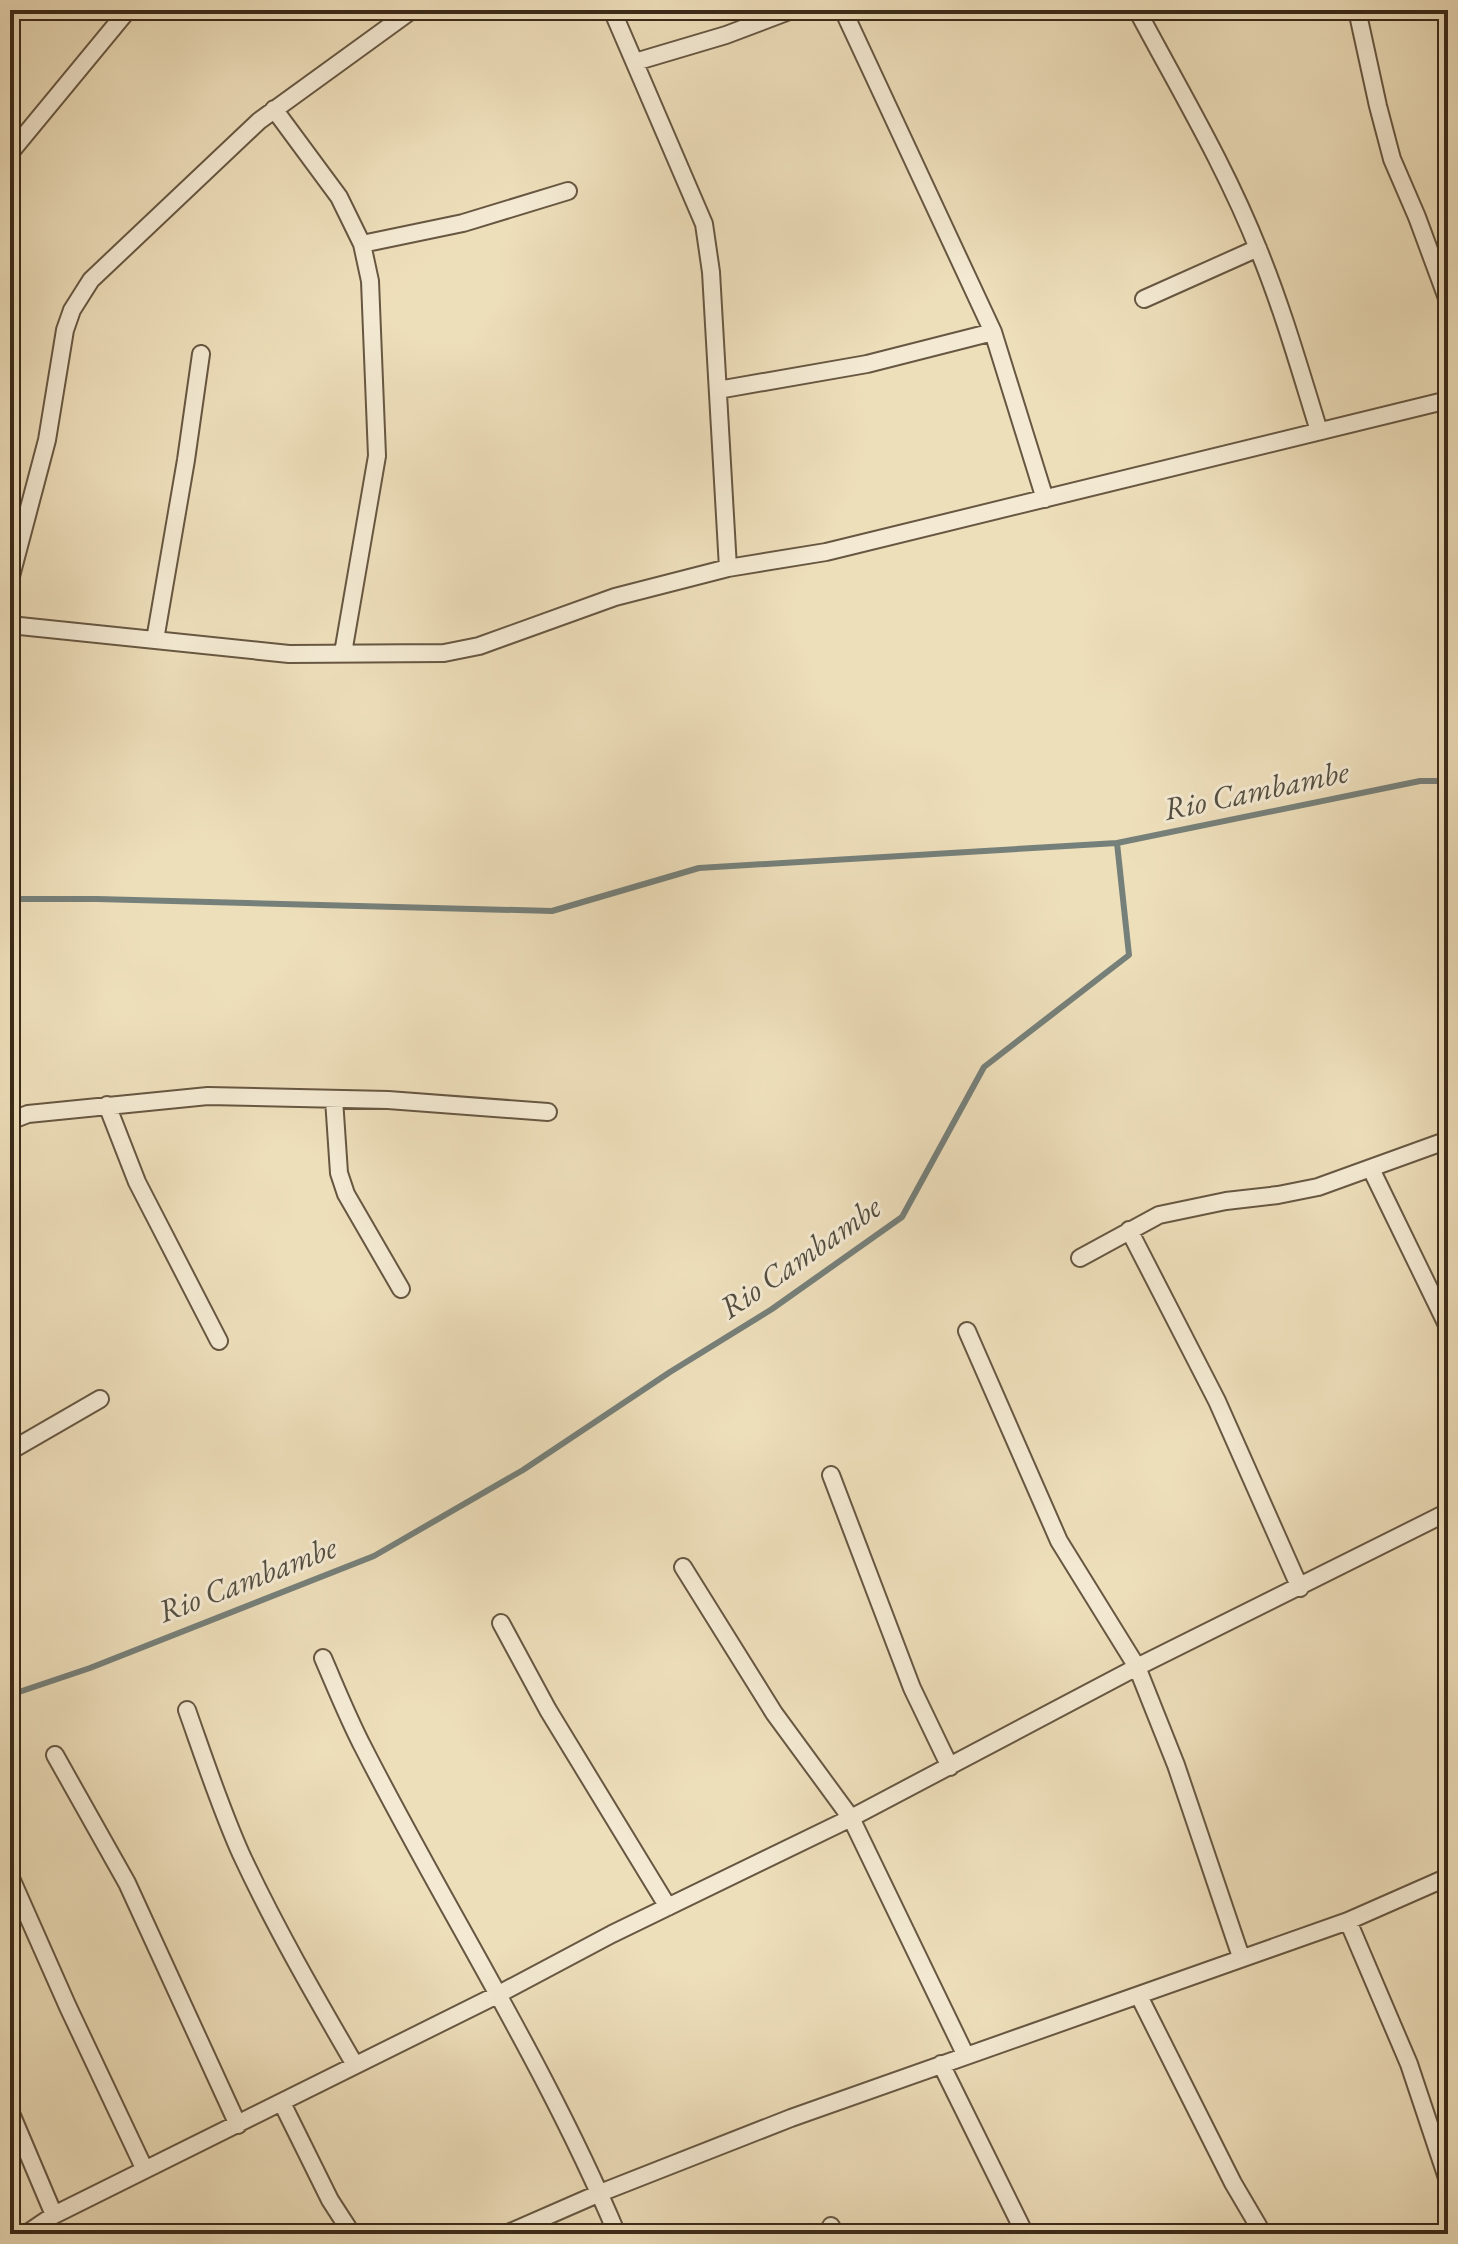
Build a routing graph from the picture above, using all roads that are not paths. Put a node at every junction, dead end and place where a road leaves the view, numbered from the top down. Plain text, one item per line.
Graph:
1 (128, 10) edge
2 (412, 10) edge
3 (612, 10) edge
4 (792, 10) edge
5 (843, 10) edge
6 (1137, 10) edge
7 (1357, 10) edge
8 (635, 62) junction
9 (274, 109) junction
10 (10, 153) edge
11 (568, 191) dead end
12 (362, 244) junction
13 (1258, 248) junction
14 (1144, 299) dead end
15 (1448, 301) edge
16 (993, 332) junction
17 (201, 354) dead end
18 (718, 390) junction
19 (1448, 400) edge
20 (1319, 431) junction
21 (1045, 499) junction
22 (728, 568) junction
23 (10, 580) edge
24 (10, 625) edge
25 (155, 640) junction
26 (343, 653) junction
27 (334, 1099) junction
28 (107, 1105) junction
29 (10, 1110) edge
30 (548, 1112) dead end
31 (28, 1114) junction
32 (10, 1121) edge
33 (1448, 1140) edge
34 (1371, 1169) junction
35 (1129, 1230) junction
36 (1080, 1258) dead end
37 (401, 1289) dead end
38 (1448, 1327) edge
39 (967, 1331) dead end
40 (219, 1341) dead end
41 (100, 1399) dead end
42 (10, 1451) edge
43 (831, 1475) dead end
44 (1448, 1512) edge
45 (683, 1567) dead end
46 (1300, 1588) junction
47 (501, 1623) dead end
48 (323, 1658) dead end
49 (1137, 1667) junction
50 (187, 1710) dead end
51 (55, 1755) dead end
52 (950, 1767) junction
53 (851, 1818) junction
54 (10, 1876) edge
55 (1448, 1877) edge
56 (668, 1907) junction
57 (1348, 1921) junction
58 (1241, 1957) junction
59 (499, 1994) junction
60 (1139, 1996) junction
61 (966, 2056) junction
62 (941, 2064) junction
63 (355, 2065) junction
64 (282, 2103) junction
65 (10, 2111) edge
66 (238, 2125) junction
67 (145, 2170) junction
68 (1448, 2181) edge
69 (600, 2193) junction
70 (54, 2215) junction
71 (26, 2234) edge
72 (352, 2234) edge
73 (506, 2234) edge
74 (617, 2234) edge
75 (1025, 2234) edge
76 (1263, 2234) edge

1 - 10 street
2 - 9 street
3 - 8 street
4 - 8 street
5 - 16 street
6 - 13 street
7 - 15 street
8 - 18 street
9 - 12 street
9 - 23 street
11 - 12 street
12 - 26 street
13 - 14 street
13 - 20 street
16 - 18 street
16 - 21 street
17 - 25 street
18 - 22 street
19 - 20 street
20 - 21 street
21 - 22 street
22 - 26 street
24 - 25 street
25 - 26 street
27 - 28 street
27 - 30 street
27 - 37 street
28 - 31 street
28 - 40 street
29 - 31 street
31 - 32 street
33 - 34 street
34 - 35 street
34 - 38 street
35 - 36 street
35 - 46 street
39 - 49 street
41 - 42 street
43 - 52 street
44 - 46 street
45 - 53 street
46 - 49 street
47 - 56 street
48 - 59 street
49 - 52 street
49 - 58 street
50 - 63 street
51 - 66 street
52 - 53 street
53 - 56 street
53 - 61 street
54 - 67 street
55 - 57 street
56 - 59 street
57 - 58 street
57 - 68 street
58 - 60 street
59 - 63 street
59 - 69 street
60 - 61 street
60 - 76 street
61 - 62 street
62 - 69 street
62 - 75 street
63 - 64 street
64 - 66 street
64 - 72 street
65 - 70 street
66 - 67 street
67 - 70 street
69 - 73 street
69 - 74 street
70 - 71 street

